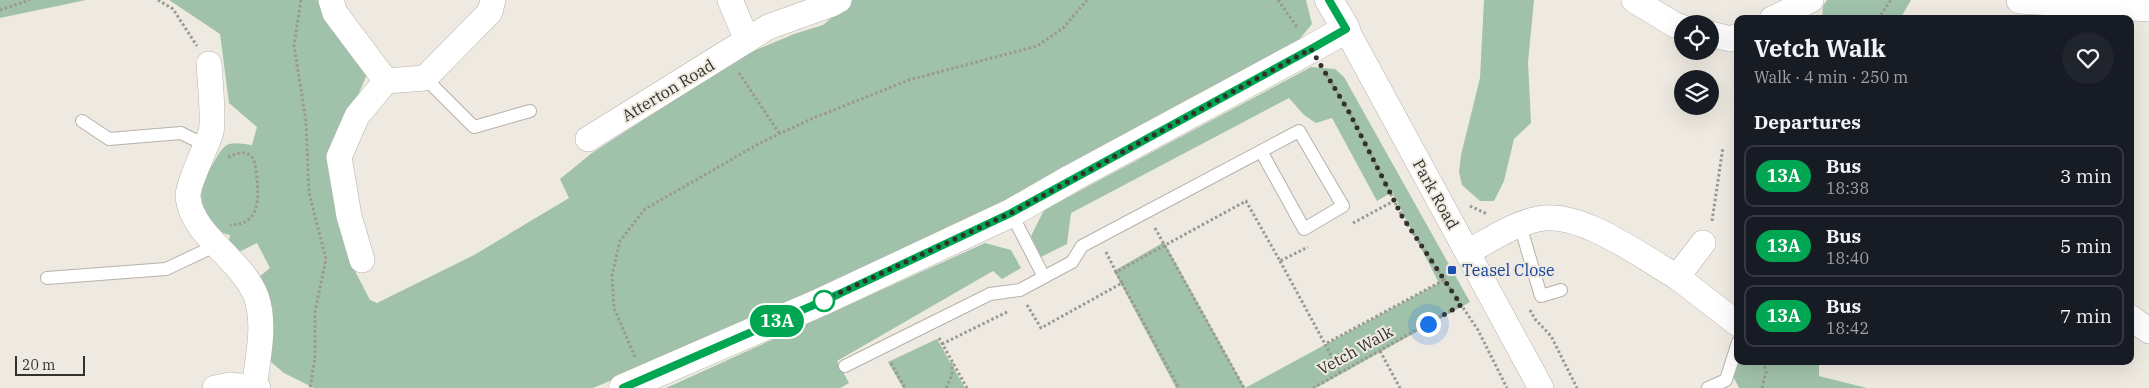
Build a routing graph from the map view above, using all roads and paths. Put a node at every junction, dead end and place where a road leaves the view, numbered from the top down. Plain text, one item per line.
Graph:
1 (30, 0) edge
2 (158, 0) edge
3 (301, 0) edge
4 (331, 0) edge
5 (493, 0) edge
6 (730, 0) edge
7 (838, 0) edge
8 (1087, 0) edge
9 (1278, 0) edge
10 (1329, 0) edge
11 (1634, 0) edge
12 (1810, 0) edge
13 (1891, 0) edge
14 (2019, 1) edge
15 (2149, 9) edge
16 (0, 10) edge
17 (1780, 15) edge
18 (1881, 15) edge
19 (1674, 24) edge
20 (1346, 29) junction
21 (1719, 36) edge
22 (1734, 38) edge
23 (736, 47) junction
24 (1311, 49) junction
25 (209, 64) joint
26 (425, 78) junction
27 (386, 81) junction
28 (530, 111) dead end
29 (82, 121) dead end
30 (779, 133) junction
31 (588, 139) dead end
32 (1723, 147) dead end
33 (1261, 151) junction
34 (202, 156) junction
35 (1394, 201) junction
36 (1147, 212) junction
37 (1011, 213) junction
38 (1520, 225) junction
39 (1347, 226) dead end
40 (220, 235) junction
41 (1703, 243) joint
42 (1313, 244) dead end
43 (1165, 246) junction
44 (1468, 252) junction
45 (362, 260) dead end
46 (1280, 261) junction
47 (47, 278) dead end
48 (1044, 278) junction
49 (1677, 278) junction
50 (1444, 280) junction
51 (1122, 283) junction
52 (1561, 290) dead end
53 (1025, 302) dead end
54 (1461, 305) junction
55 (1017, 307) dead end
56 (2134, 320) edge
57 (1734, 321) edge
58 (932, 323) junction
59 (2149, 331) edge
60 (942, 344) junction
61 (883, 347) junction
62 (1329, 351) junction
63 (1380, 351) junction
64 (1734, 355) edge
65 (636, 360) dead end
66 (952, 362) junction
67 (1764, 365) edge
68 (845, 366) dead end
69 (1340, 373) junction
70 (256, 387) edge
71 (216, 388) edge
72 (310, 388) edge
73 (623, 388) edge
74 (906, 388) edge
75 (946, 388) edge
76 (967, 388) edge
77 (1180, 388) edge
78 (1244, 388) edge
79 (1313, 388) edge
80 (1400, 388) edge
81 (1507, 388) edge
82 (1541, 388) edge
83 (1708, 388) edge
84 (1762, 388) edge

1 - 16 path
2 - 25 path
3 - 72 path
4 - 27 street
5 - 26 street
6 - 23 street
7 - 23 street, Atterton Road
8 - 30 path
9 - 24 path
10 - 20 street, Park Road
11 - 19 street
12 - 17 street
13 - 18 path
14 - 15 street
20 - 24 street
20 - 44 street, Park Road
21 - 22 street
23 - 30 path
23 - 31 street, Atterton Road
24 - 35 path
24 - 37 street
25 - 34 street
26 - 27 street
26 - 28 lane
27 - 45 street
29 - 34 lane
30 - 65 path
32 - 41 path
33 - 33 lane
33 - 36 lane
34 - 40 street
34 - 40 path
35 - 39 path
35 - 50 path
36 - 43 path
36 - 48 lane
37 - 48 lane
37 - 73 street
38 - 44 street
38 - 49 street
38 - 52 lane
40 - 47 lane
40 - 70 street
41 - 49 street
42 - 46 path
43 - 46 path
43 - 51 path
43 - 78 path
44 - 82 street, Park Road
46 - 62 path
48 - 58 lane
49 - 57 street
50 - 54 path
50 - 62 path
51 - 53 path
51 - 77 path
54 - 63 path, Vetch Walk
54 - 81 path
55 - 60 path
56 - 59 street
58 - 60 path
58 - 61 lane
60 - 66 path
61 - 68 lane
61 - 74 path
62 - 69 path
63 - 69 path, Vetch Walk
63 - 80 path
64 - 83 lane
66 - 75 path
66 - 76 path
67 - 84 path
69 - 79 path, Vetch Walk
70 - 71 street

